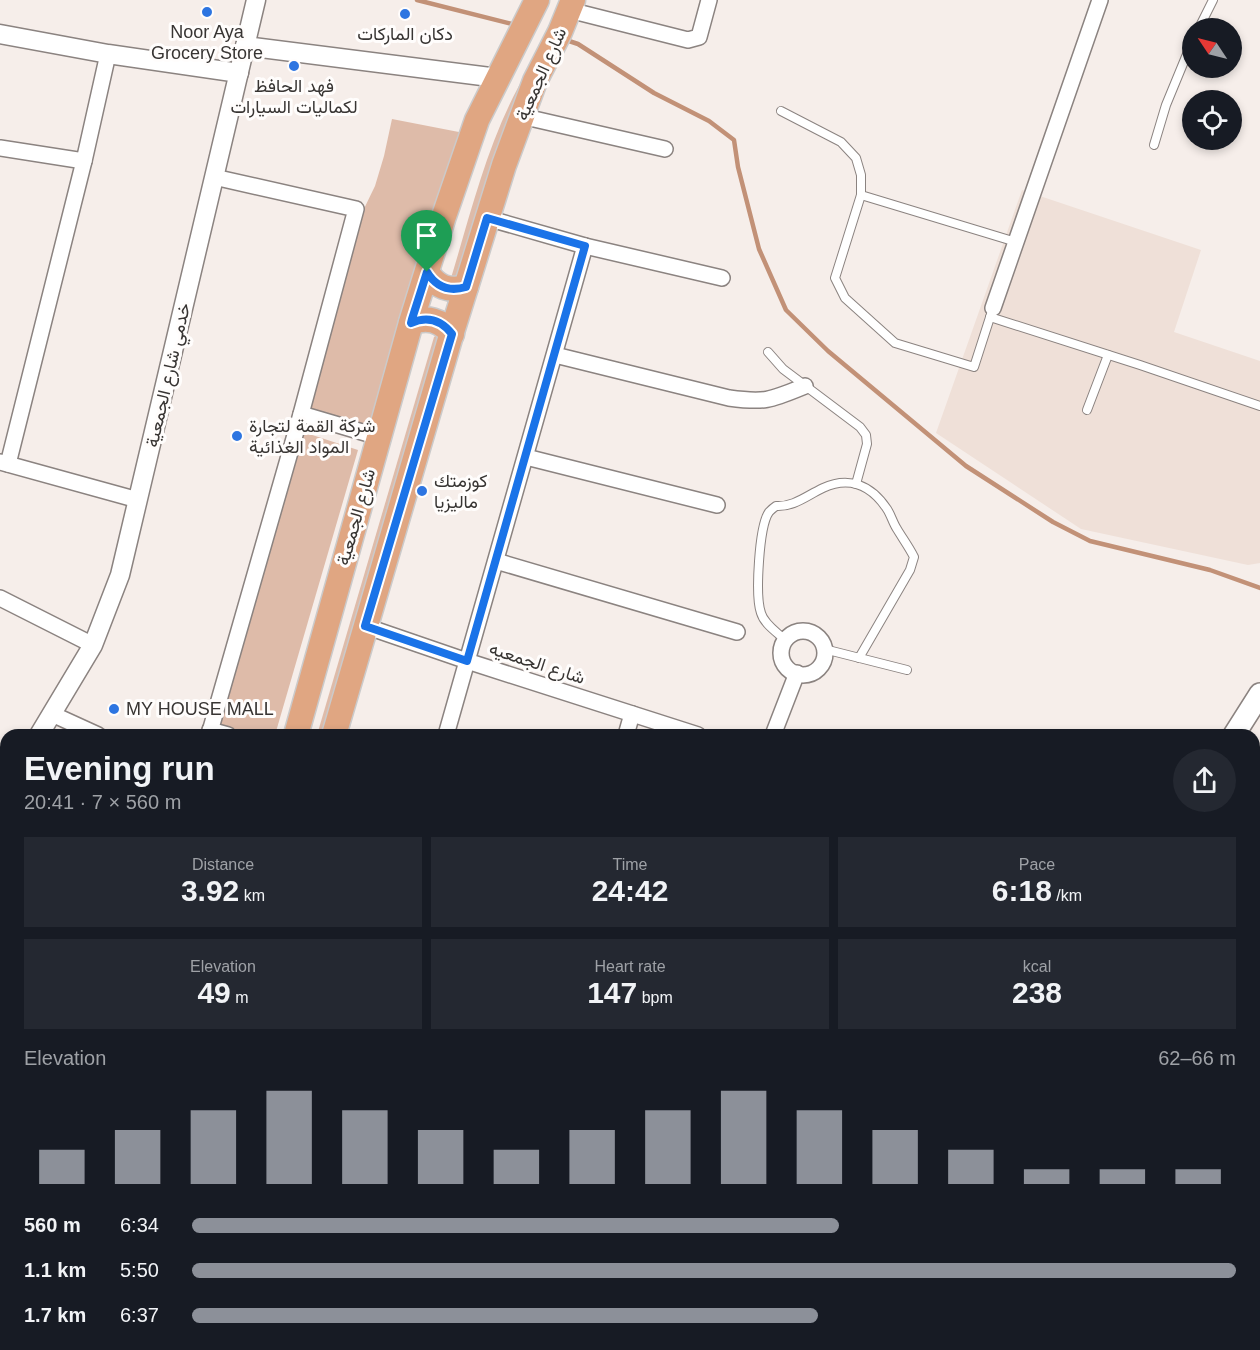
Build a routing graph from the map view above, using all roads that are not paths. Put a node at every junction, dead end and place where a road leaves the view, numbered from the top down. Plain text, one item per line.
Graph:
1 (256, 0) edge
2 (537, 0) edge
3 (709, 0) edge
4 (1100, 0) edge
5 (1213, 0) edge
6 (571, 5) edge
7 (1204, 18) edge
8 (0, 34) edge
9 (245, 46) junction
10 (108, 54) junction
11 (1182, 66) edge
12 (239, 74) junction
13 (498, 78) junction
14 (781, 111) dead end
15 (521, 116) junction
16 (1154, 145) dead end
17 (0, 148) edge
18 (665, 149) dead end
19 (84, 161) junction
20 (214, 177) junction
21 (861, 195) junction
22 (487, 218) junction
23 (1016, 242) junction
24 (585, 246) junction
25 (427, 272) junction
26 (722, 278) dead end
27 (466, 287) junction
28 (992, 313) junction
29 (411, 323) junction
30 (452, 334) junction
31 (768, 352) dead end
32 (555, 355) junction
33 (1108, 355) junction
34 (805, 386) junction
35 (1260, 406) edge
36 (1087, 410) dead end
37 (301, 414) junction
38 (378, 437) junction
39 (526, 457) junction
40 (4, 463) edge
41 (856, 484) junction
42 (138, 500) junction
43 (717, 505) dead end
44 (496, 561) junction
45 (0, 598) edge
46 (365, 626) junction
47 (737, 632) dead end
48 (785, 640) junction
49 (93, 645) junction
50 (824, 649) junction
51 (859, 658) junction
52 (467, 661) junction
53 (907, 670) dead end
54 (797, 674) junction
55 (1260, 694) edge
56 (52, 714) junction
57 (632, 714) junction
58 (43, 729) edge
59 (85, 729) edge
60 (211, 729) edge
61 (298, 729) edge
62 (336, 729) edge
63 (448, 729) edge
64 (628, 729) edge
65 (679, 729) edge
66 (776, 729) edge
67 (1238, 729) edge

1 - 9 street, خدمي شارع الجمعية
2 - 13 main road, شارع الجمعية
3 - 6 street
4 - 23 street
5 - 7 lane
6 - 15 main road, شارع الجمعية
8 - 10 street
9 - 12 street, خدمي شارع الجمعية
9 - 13 street
10 - 12 street
10 - 19 street
11 - 16 lane
12 - 20 street, خدمي شارع الجمعية
13 - 25 main road, شارع الجمعية
14 - 21 lane
15 - 18 street
15 - 22 main road, شارع الجمعية
17 - 19 street
19 - 40 street
20 - 37 street
20 - 42 street, خدمي شارع الجمعية
21 - 23 lane
21 - 28 lane
22 - 24 street
22 - 27 main road, شارع الجمعية
23 - 28 street
24 - 26 street
24 - 32 street
25 - 27 main road
25 - 29 main road, شارع الجمعية
27 - 30 main road, شارع الجمعية
28 - 33 lane
29 - 30 main road
29 - 38 main road, شارع الجمعية
30 - 46 main road, شارع الجمعية
31 - 34 lane
32 - 34 street
32 - 39 street
33 - 35 lane
33 - 36 lane
34 - 41 lane
37 - 38 street
37 - 60 street
38 - 61 main road, شارع الجمعية
39 - 43 street
39 - 44 street
40 - 42 street
41 - 48 lane
41 - 51 lane
42 - 49 street, خدمي شارع الجمعية
44 - 47 street
44 - 52 street
45 - 49 street
46 - 52 street, شارع الجمعيه
46 - 62 main road, شارع الجمعية
48 - 50 street
48 - 54 street
49 - 56 street, خدمي شارع الجمعية
50 - 51 lane
50 - 54 street
51 - 53 lane
52 - 57 street, شارع الجمعيه
52 - 63 street
54 - 66 street
55 - 67 main road
56 - 58 street, خدمي شارع الجمعية
56 - 59 street
57 - 64 street
57 - 65 street, شارع الجمعيه

